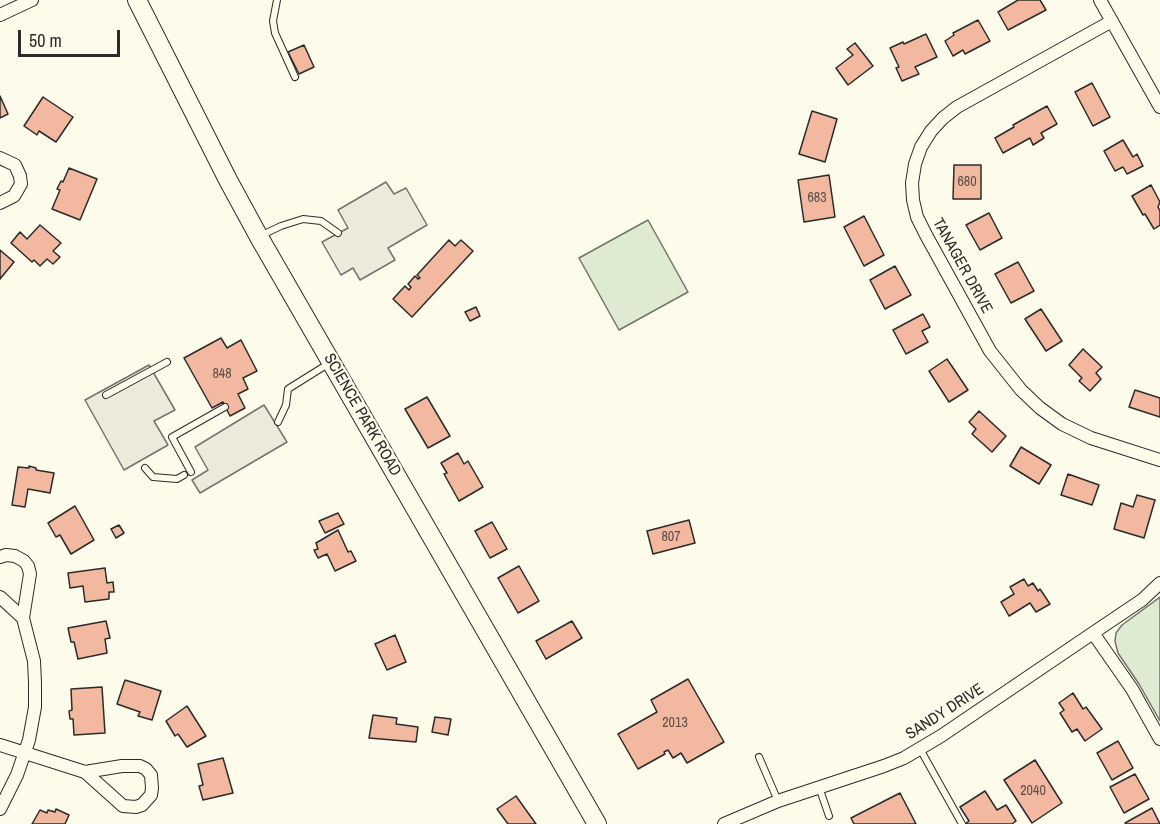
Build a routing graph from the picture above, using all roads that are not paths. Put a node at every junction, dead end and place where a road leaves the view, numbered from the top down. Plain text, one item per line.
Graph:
1 (32, 0) edge
2 (137, 0) edge
3 (277, 0) edge
4 (1100, 0) edge
5 (0, 15) edge
6 (1112, 21) junction
7 (294, 77) dead end
8 (1160, 107) edge
9 (0, 158) edge
10 (0, 203) edge
11 (338, 233) dead end
12 (259, 237) junction
13 (167, 362) dead end
14 (331, 362) junction
15 (106, 395) dead end
16 (225, 407) dead end
17 (278, 422) dead end
18 (1160, 459) edge
19 (145, 468) dead end
20 (191, 472) dead end
21 (184, 475) dead end
22 (0, 557) edge
23 (1160, 583) edge
24 (0, 597) edge
25 (23, 618) junction
26 (1094, 633) junction
27 (1160, 739) edge
28 (0, 745) edge
29 (920, 749) junction
30 (25, 753) junction
31 (759, 757) dead end
32 (85, 772) junction
33 (819, 786) junction
34 (778, 801) junction
35 (0, 809) edge
36 (830, 816) dead end
37 (726, 823) edge
38 (597, 824) edge
39 (962, 824) edge

1 - 5 street
2 - 12 main road, SCIENCE PARK ROAD
3 - 7 lane
4 - 6 street
6 - 8 street
6 - 18 street, TANAGER DRIVE
9 - 10 street
11 - 12 lane
12 - 14 main road, SCIENCE PARK ROAD
13 - 15 lane
14 - 17 lane
14 - 38 main road, SCIENCE PARK ROAD
16 - 20 lane
19 - 21 lane
22 - 25 street
23 - 26 street, SANDY DRIVE
24 - 25 street
25 - 30 street
26 - 27 street
26 - 29 street, SANDY DRIVE
28 - 30 street
29 - 33 street, SANDY DRIVE
29 - 39 lane
30 - 32 street
30 - 35 street
31 - 34 lane
32 - 32 street
33 - 34 street, SANDY DRIVE
33 - 36 lane
34 - 37 street, SANDY DRIVE

